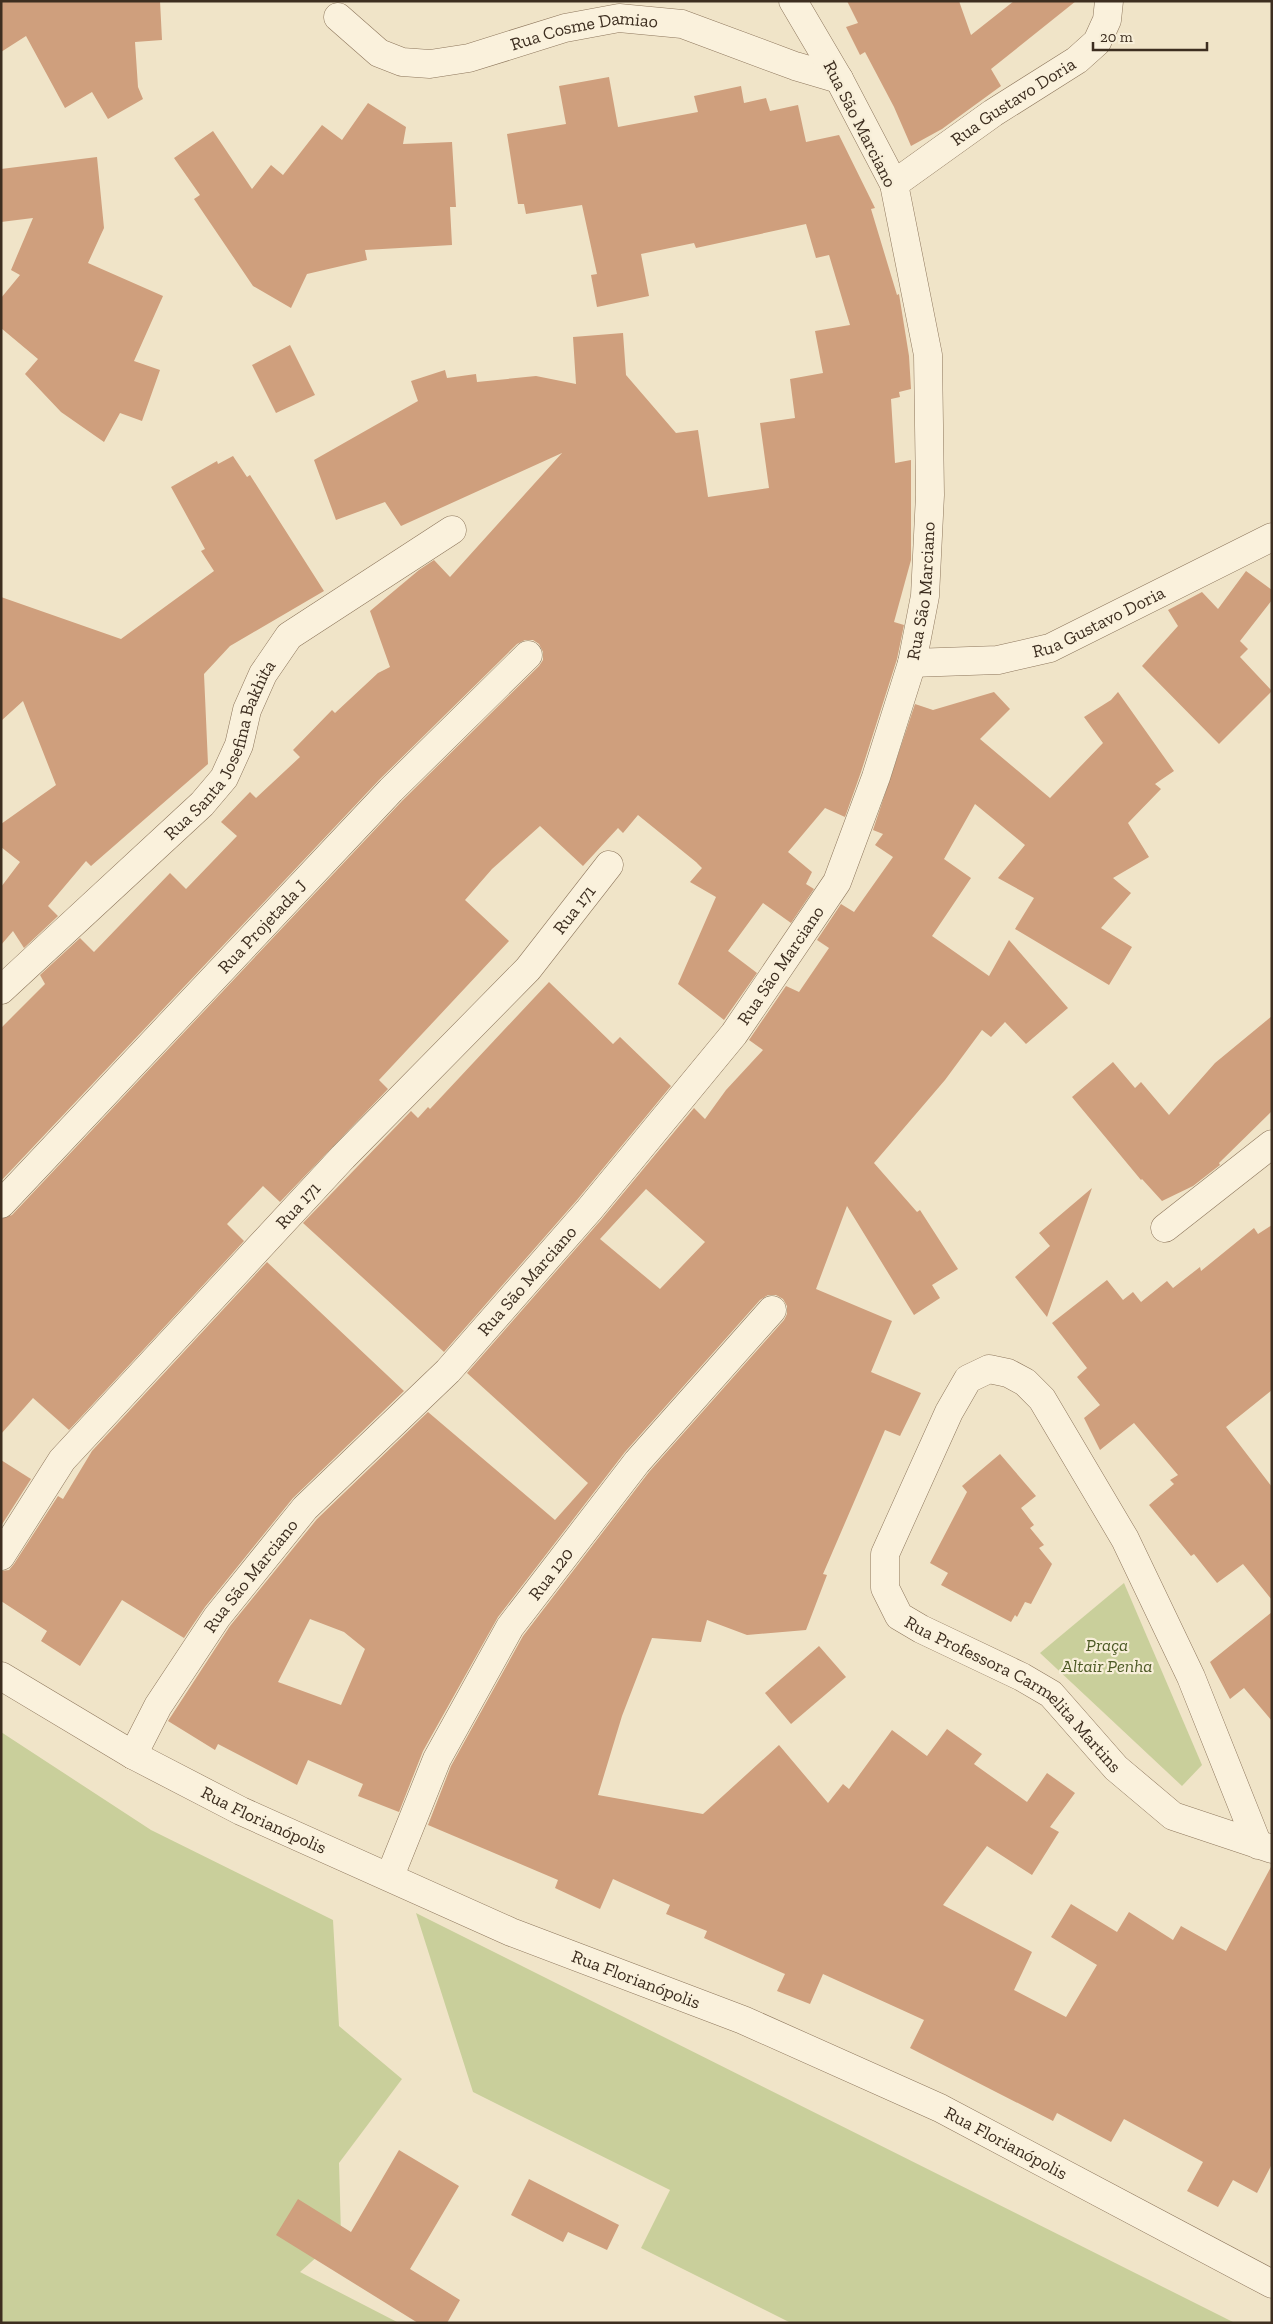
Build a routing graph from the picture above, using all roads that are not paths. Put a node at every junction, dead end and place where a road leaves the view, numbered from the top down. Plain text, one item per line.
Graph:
1 (793, 1) edge
2 (1109, 1) edge
3 (338, 17) dead end
4 (840, 79) junction
5 (894, 184) junction
6 (452, 530) dead end
7 (1272, 537) edge
8 (528, 655) dead end
9 (912, 663) junction
10 (609, 866) dead end
11 (1, 990) edge
12 (1272, 1144) edge
13 (1, 1204) edge
14 (1165, 1228) dead end
15 (772, 1310) dead end
16 (1, 1556) edge
17 (1, 1676) edge
18 (133, 1755) junction
19 (1265, 1847) edge
20 (390, 1876) junction
21 (1272, 2284) edge

1 - 4 street, Rua São Marciano
2 - 5 street, Rua Gustavo Doria
3 - 4 street, Rua Cosme Damiao
4 - 5 street, Rua São Marciano
5 - 9 street, Rua São Marciano
6 - 11 street, Rua Santa Josefina Bakhita
7 - 9 street, Rua Gustavo Doria
8 - 13 street, Rua Projetada J
9 - 18 street, Rua São Marciano
10 - 16 street, Rua 171
12 - 14 street
15 - 20 street, Rua 120
17 - 18 street, Rua Florianópolis
18 - 20 street, Rua Florianópolis
19 - 19 street, Rua Professora Carmelita Martins
20 - 21 street, Rua Florianópolis

